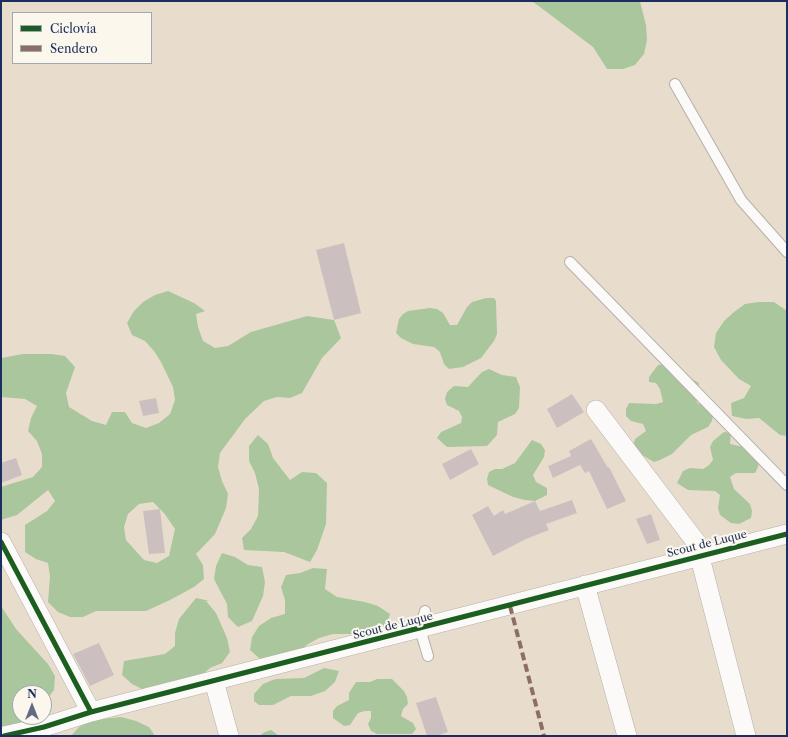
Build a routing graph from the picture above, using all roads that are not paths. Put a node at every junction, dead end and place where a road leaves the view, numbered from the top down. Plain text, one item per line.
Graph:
1 (675, 84) dead end
2 (787, 252) edge
3 (570, 262) dead end
4 (596, 410) dead end
5 (787, 485) edge
6 (787, 534) edge
7 (1, 542) edge
8 (700, 556) junction
9 (585, 585) junction
10 (424, 611) dead end
11 (420, 629) junction
12 (428, 656) dead end
13 (214, 681) junction
14 (91, 712) junction
15 (4, 736) edge
16 (229, 736) edge
17 (627, 736) edge
18 (746, 736) edge

1 - 2 lane
3 - 5 lane
4 - 8 street
6 - 8 street, Scout de Luque
7 - 14 street
8 - 9 street, Scout de Luque
8 - 18 street
9 - 11 street, Scout de Luque
9 - 17 street
10 - 11 lane
11 - 12 lane
11 - 13 street, Scout de Luque
13 - 14 street, Scout de Luque
13 - 16 street
14 - 15 street, Scout de Luque

